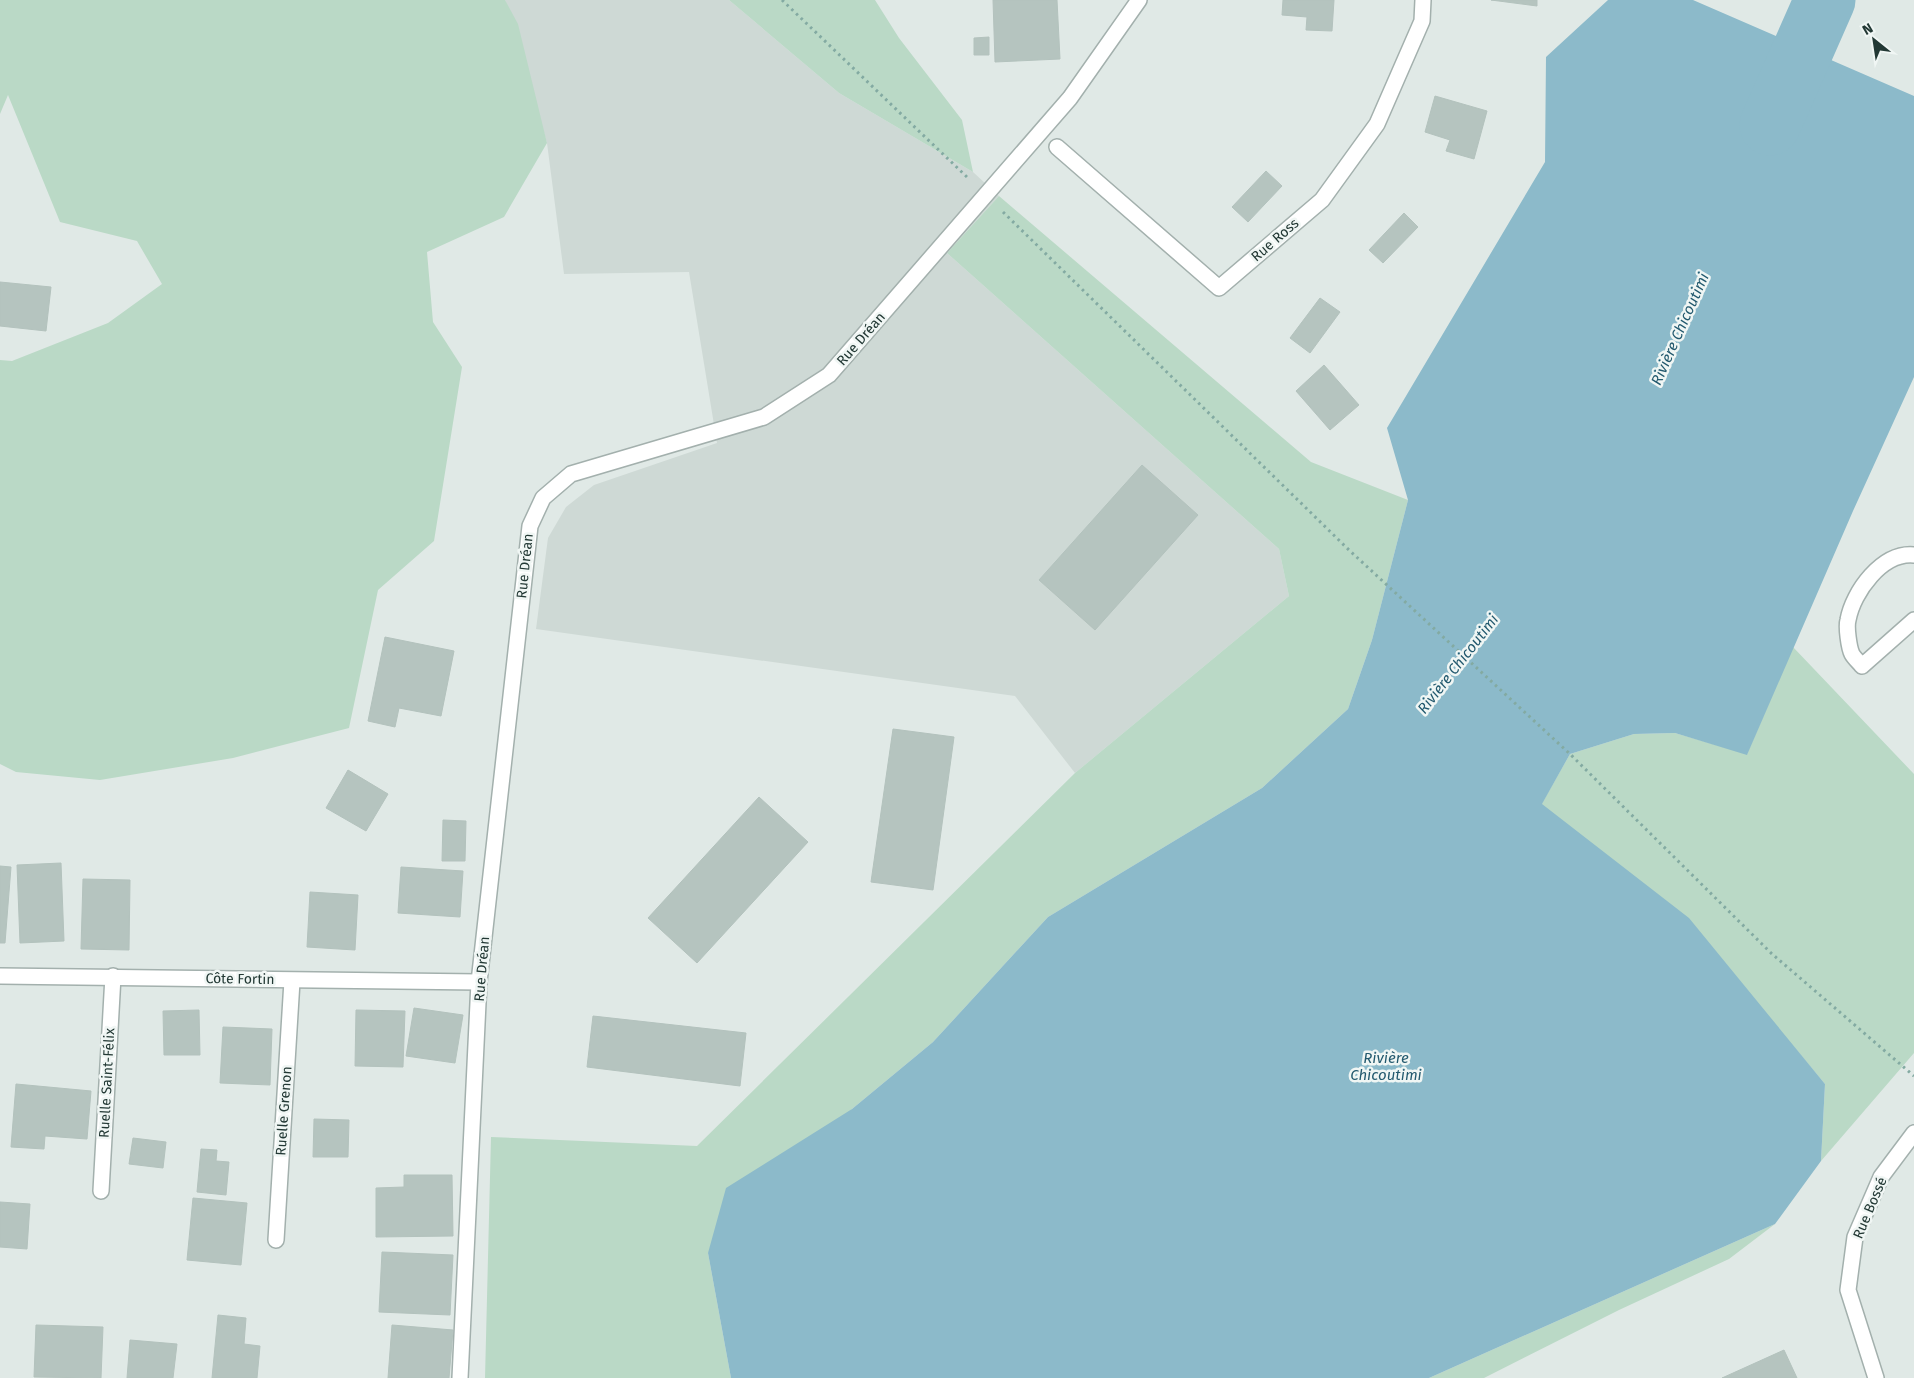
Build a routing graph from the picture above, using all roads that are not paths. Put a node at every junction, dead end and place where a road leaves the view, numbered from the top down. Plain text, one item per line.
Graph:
1 (1139, 0) edge
2 (1423, 0) edge
3 (1057, 147) dead end
4 (1914, 555) edge
5 (1914, 620) edge
6 (0, 976) edge
7 (113, 976) junction
8 (292, 981) junction
9 (479, 982) junction
10 (1914, 1133) edge
11 (101, 1191) dead end
12 (276, 1240) dead end
13 (460, 1378) edge
14 (1876, 1378) edge

1 - 9 street, Rue Dréan
2 - 3 street, Rue Ross
4 - 5 street
6 - 7 street, Côte Fortin
7 - 8 street, Côte Fortin
7 - 11 street, Ruelle Saint-Félix
8 - 9 street, Côte Fortin
8 - 12 street, Ruelle Grenon
9 - 13 street, Rue Dréan
10 - 14 street, Rue Bossé

